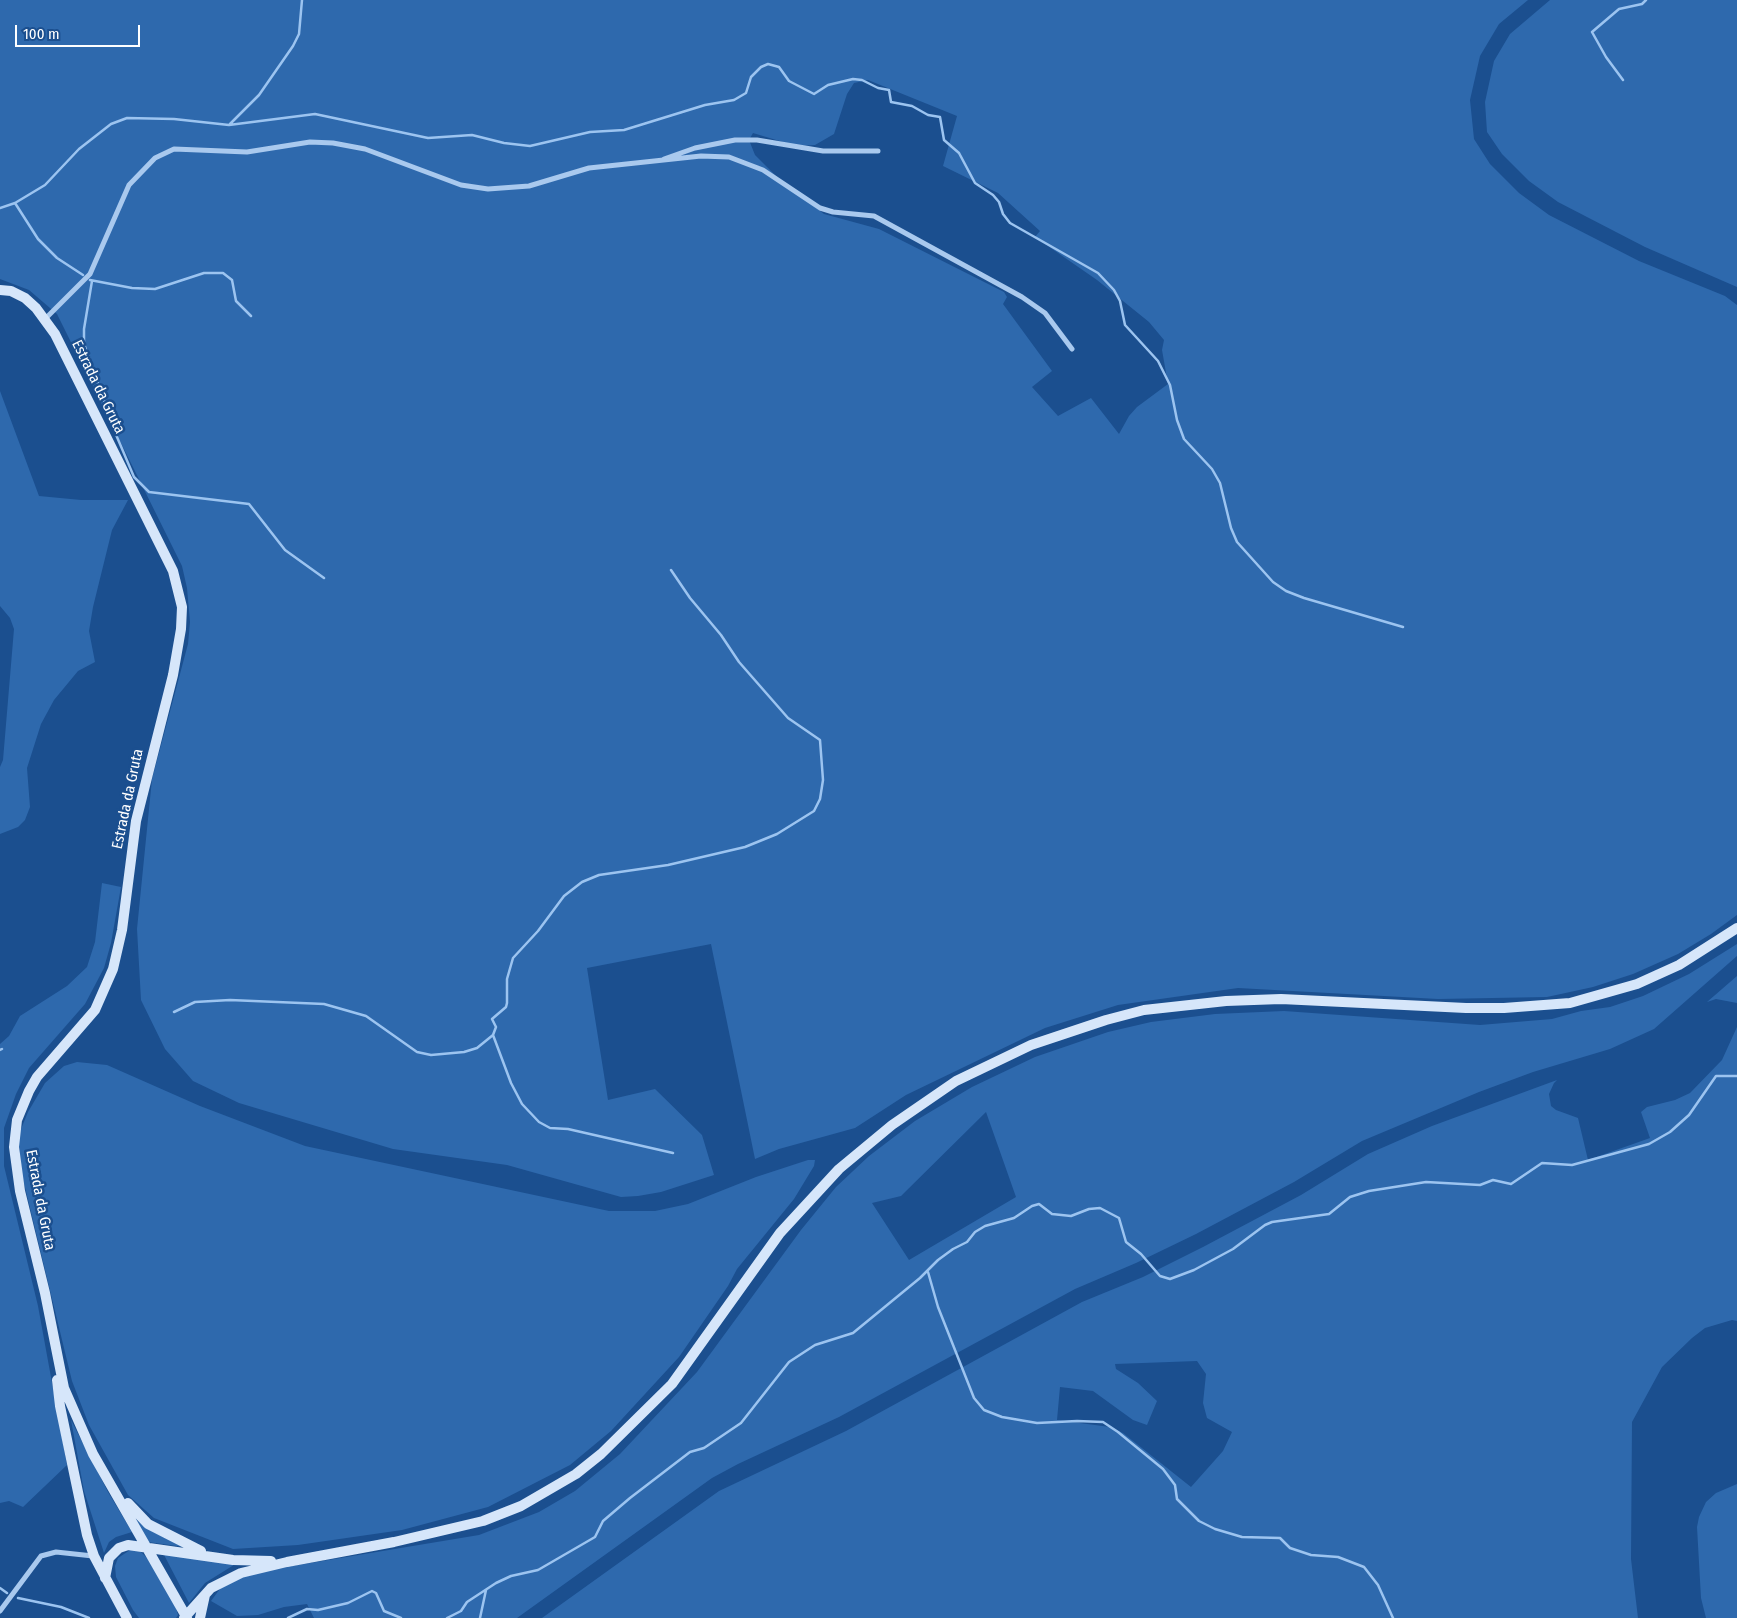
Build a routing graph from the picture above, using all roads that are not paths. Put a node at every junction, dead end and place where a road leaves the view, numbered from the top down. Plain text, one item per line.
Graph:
1 (878, 151) dead end
2 (657, 162) junction
3 (0, 290) edge
4 (45, 319) junction
5 (1072, 349) dead end
6 (1737, 928) edge
7 (54, 1340) junction
8 (112, 1485) junction
9 (147, 1547) junction
10 (94, 1556) junction
11 (215, 1557) junction
12 (287, 1562) junction
13 (105, 1578) junction
14 (206, 1593) junction
15 (0, 1611) edge
16 (185, 1617) edge
17 (127, 1618) edge
18 (200, 1618) edge

1 - 2 street
2 - 4 street
2 - 5 street
3 - 4 main road, Estrada da Gruta
4 - 7 main road, Estrada da Gruta
6 - 12 main road
7 - 8 main road
7 - 10 main road
8 - 9 main road
8 - 11 main road
9 - 11 main road
9 - 13 main road
9 - 16 main road
10 - 13 main road
10 - 15 street
11 - 12 main road
12 - 14 main road
13 - 17 main road
14 - 16 main road
14 - 18 main road

